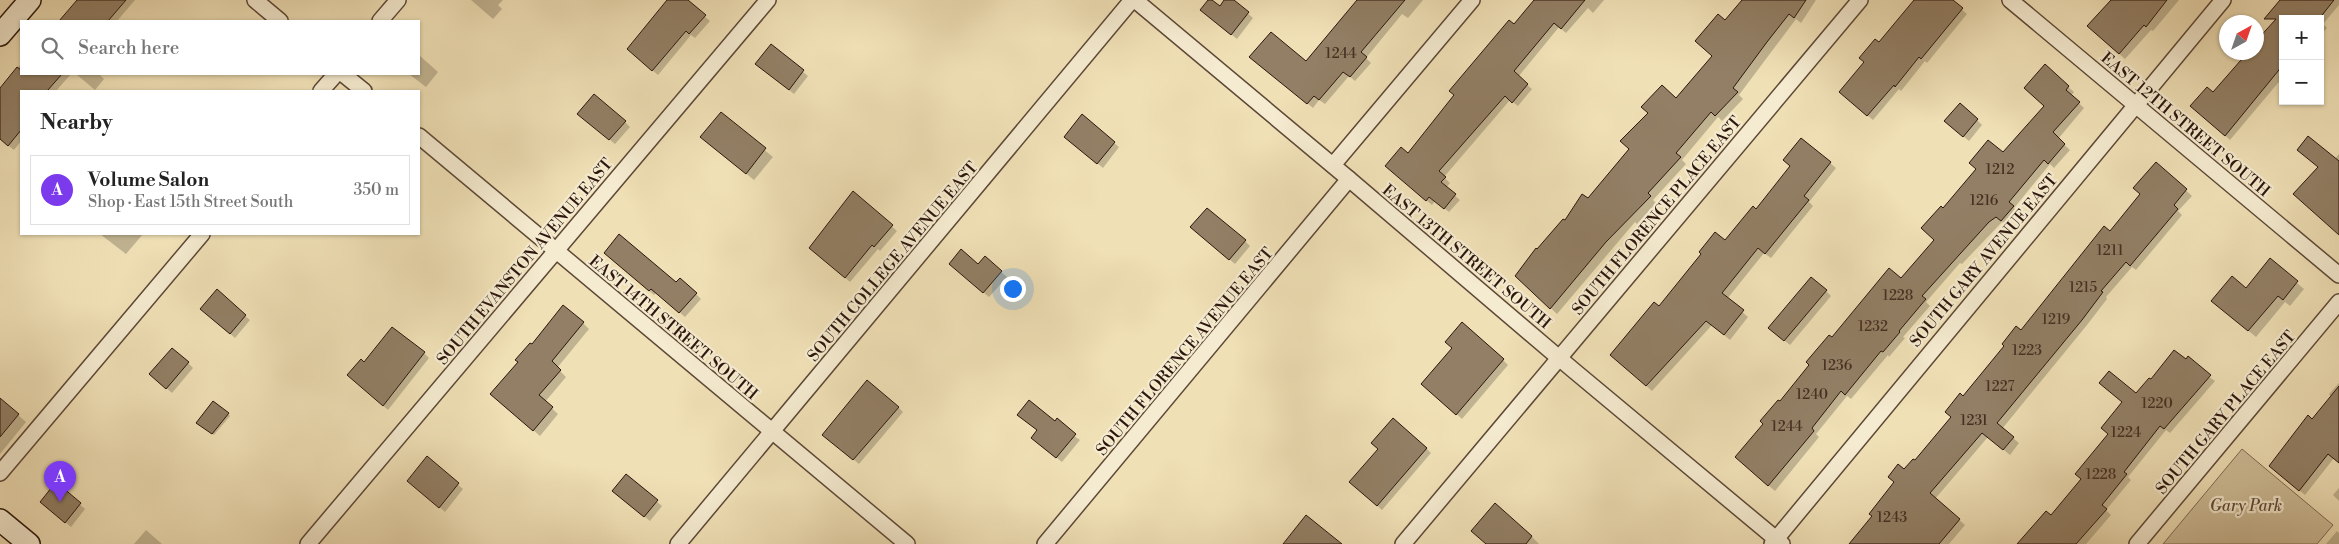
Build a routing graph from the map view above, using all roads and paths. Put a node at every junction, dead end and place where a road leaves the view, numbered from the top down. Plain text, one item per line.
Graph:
1 (30, 0) edge
2 (255, 0) edge
3 (398, 0) edge
4 (768, 0) edge
5 (1134, 0) edge
6 (1472, 0) edge
7 (1860, 0) edge
8 (2010, 0) edge
9 (2223, 0) edge
10 (279, 20) edge
11 (381, 20) edge
12 (0, 36) edge
13 (335, 75) edge
14 (344, 75) edge
15 (322, 90) edge
16 (363, 90) edge
17 (2135, 104) junction
18 (420, 137) edge
19 (1333, 165) junction
20 (1350, 179) junction
21 (201, 235) edge
22 (556, 250) junction
23 (2339, 275) edge
24 (2339, 302) edge
25 (1559, 358) junction
26 (773, 432) junction
27 (0, 473) edge
28 (0, 520) edge
29 (1777, 542) edge
30 (29, 544) edge
31 (308, 544) edge
32 (678, 544) edge
33 (907, 544) edge
34 (1045, 544) edge
35 (1403, 544) edge
36 (2137, 544) edge

1 - 12 main road
2 - 10 street
3 - 11 street
4 - 22 street, SOUTH EVANSTON AVENUE EAST
5 - 19 street, EAST 13TH STREET SOUTH
5 - 26 street, SOUTH COLLEGE AVENUE EAST
6 - 19 street
7 - 25 street, SOUTH FLORENCE PLACE EAST
8 - 17 street, EAST 12TH STREET SOUTH
9 - 17 street, SOUTH GARY AVENUE EAST
13 - 15 street
14 - 16 street
17 - 23 street, EAST 12TH STREET SOUTH
17 - 29 street, SOUTH GARY AVENUE EAST
18 - 22 street, EAST 14TH STREET SOUTH
19 - 20 street, EAST 13TH STREET SOUTH
20 - 25 street, EAST 13TH STREET SOUTH
20 - 34 street, SOUTH FLORENCE AVENUE EAST
21 - 27 street
22 - 26 street, EAST 14TH STREET SOUTH
22 - 31 street, SOUTH EVANSTON AVENUE EAST
24 - 36 street, SOUTH GARY PLACE EAST
25 - 29 street, EAST 13TH STREET SOUTH
25 - 35 street, SOUTH FLORENCE PLACE EAST
26 - 32 street, SOUTH COLLEGE AVENUE EAST
26 - 33 street, EAST 14TH STREET SOUTH
28 - 30 main road

